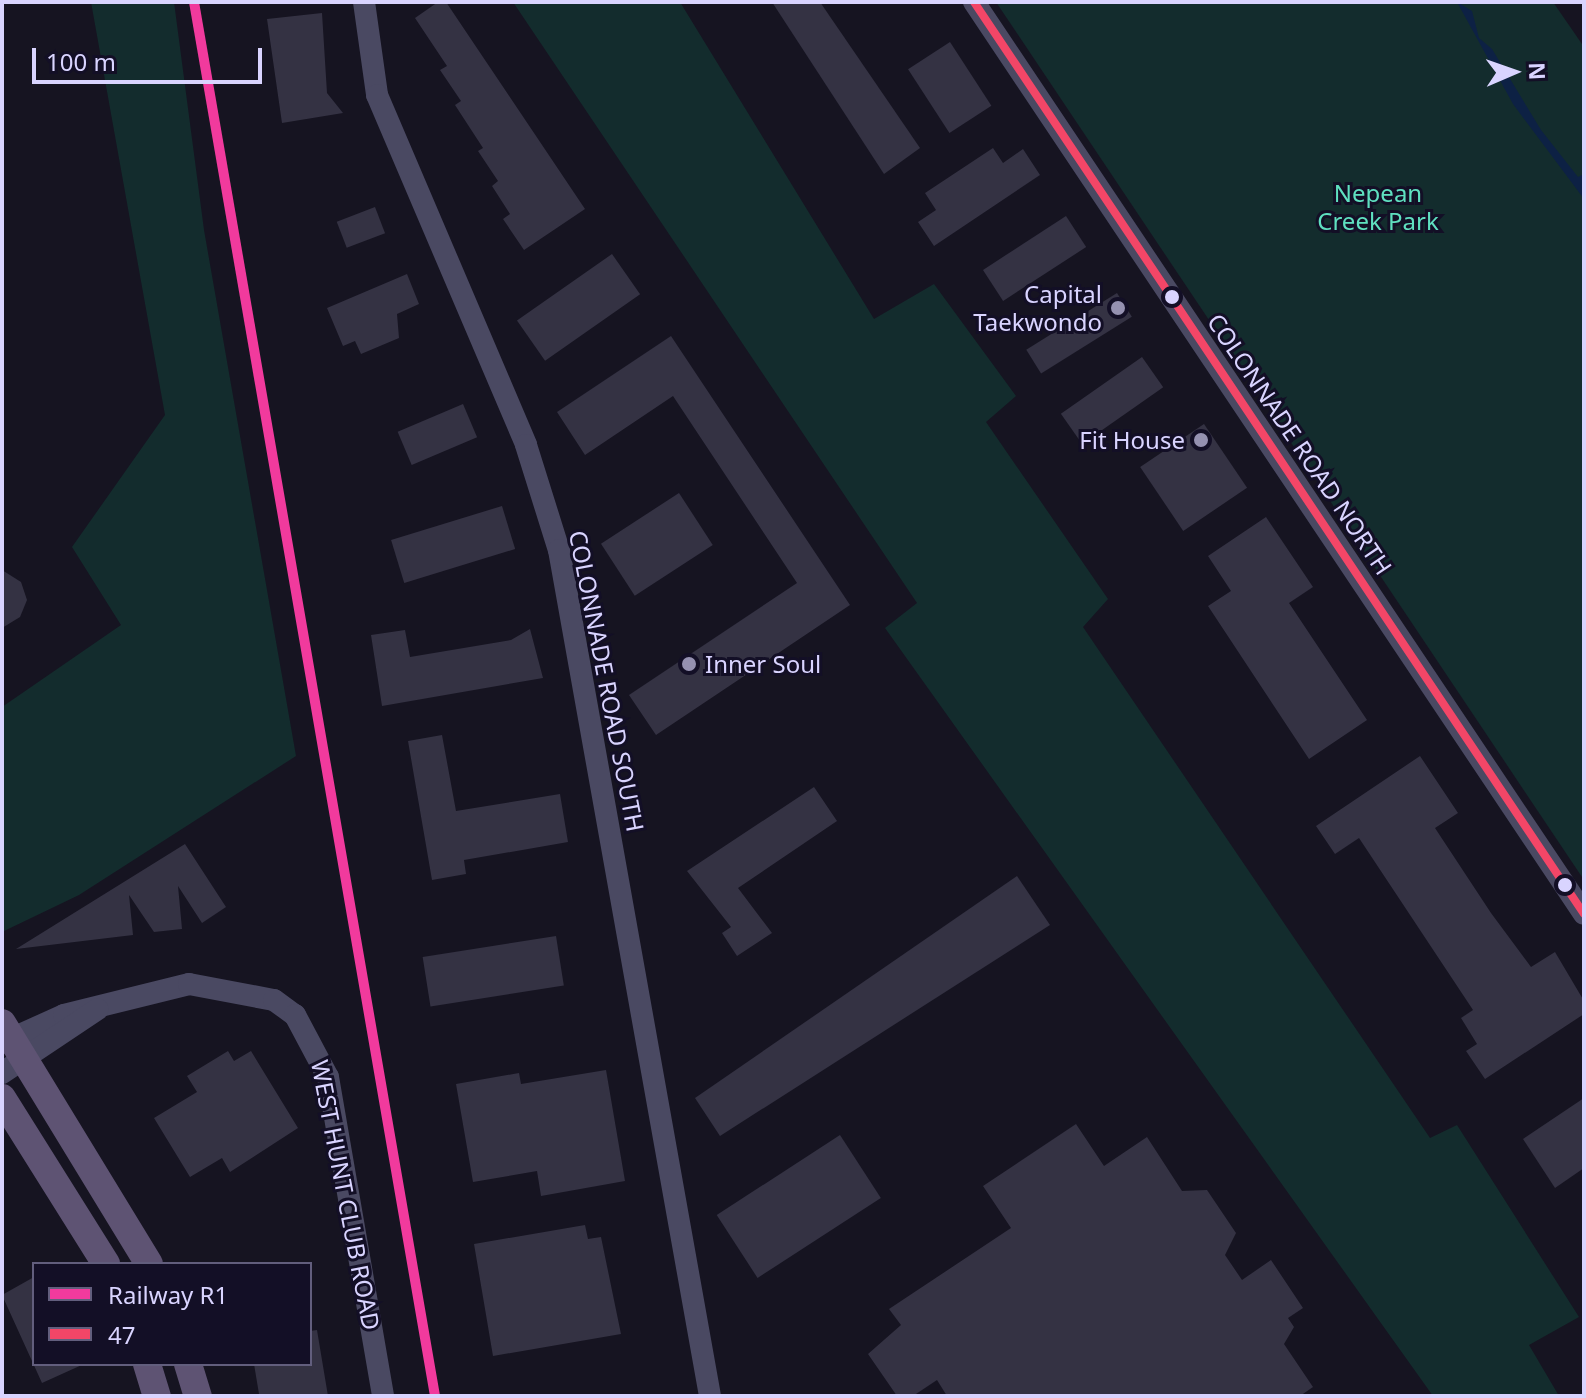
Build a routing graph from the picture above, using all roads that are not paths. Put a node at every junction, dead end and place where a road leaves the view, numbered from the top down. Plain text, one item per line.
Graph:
1 (364, 2) edge
2 (974, 2) edge
3 (1584, 914) edge
4 (9, 1047) edge
5 (2, 1098) edge
6 (12, 1121) edge
7 (105, 1262) edge
8 (148, 1262) edge
9 (148, 1366) edge
10 (189, 1366) edge
11 (157, 1396) edge
12 (198, 1396) edge
13 (383, 1396) edge
14 (710, 1396) edge

1 - 14 street, COLONNADE ROAD SOUTH
2 - 3 street, COLONNADE ROAD NORTH
4 - 8 main road, WEST HUNT CLUB ROAD
4 - 13 street, WEST HUNT CLUB ROAD
5 - 6 main road
6 - 7 main road
9 - 11 main road
10 - 12 main road

